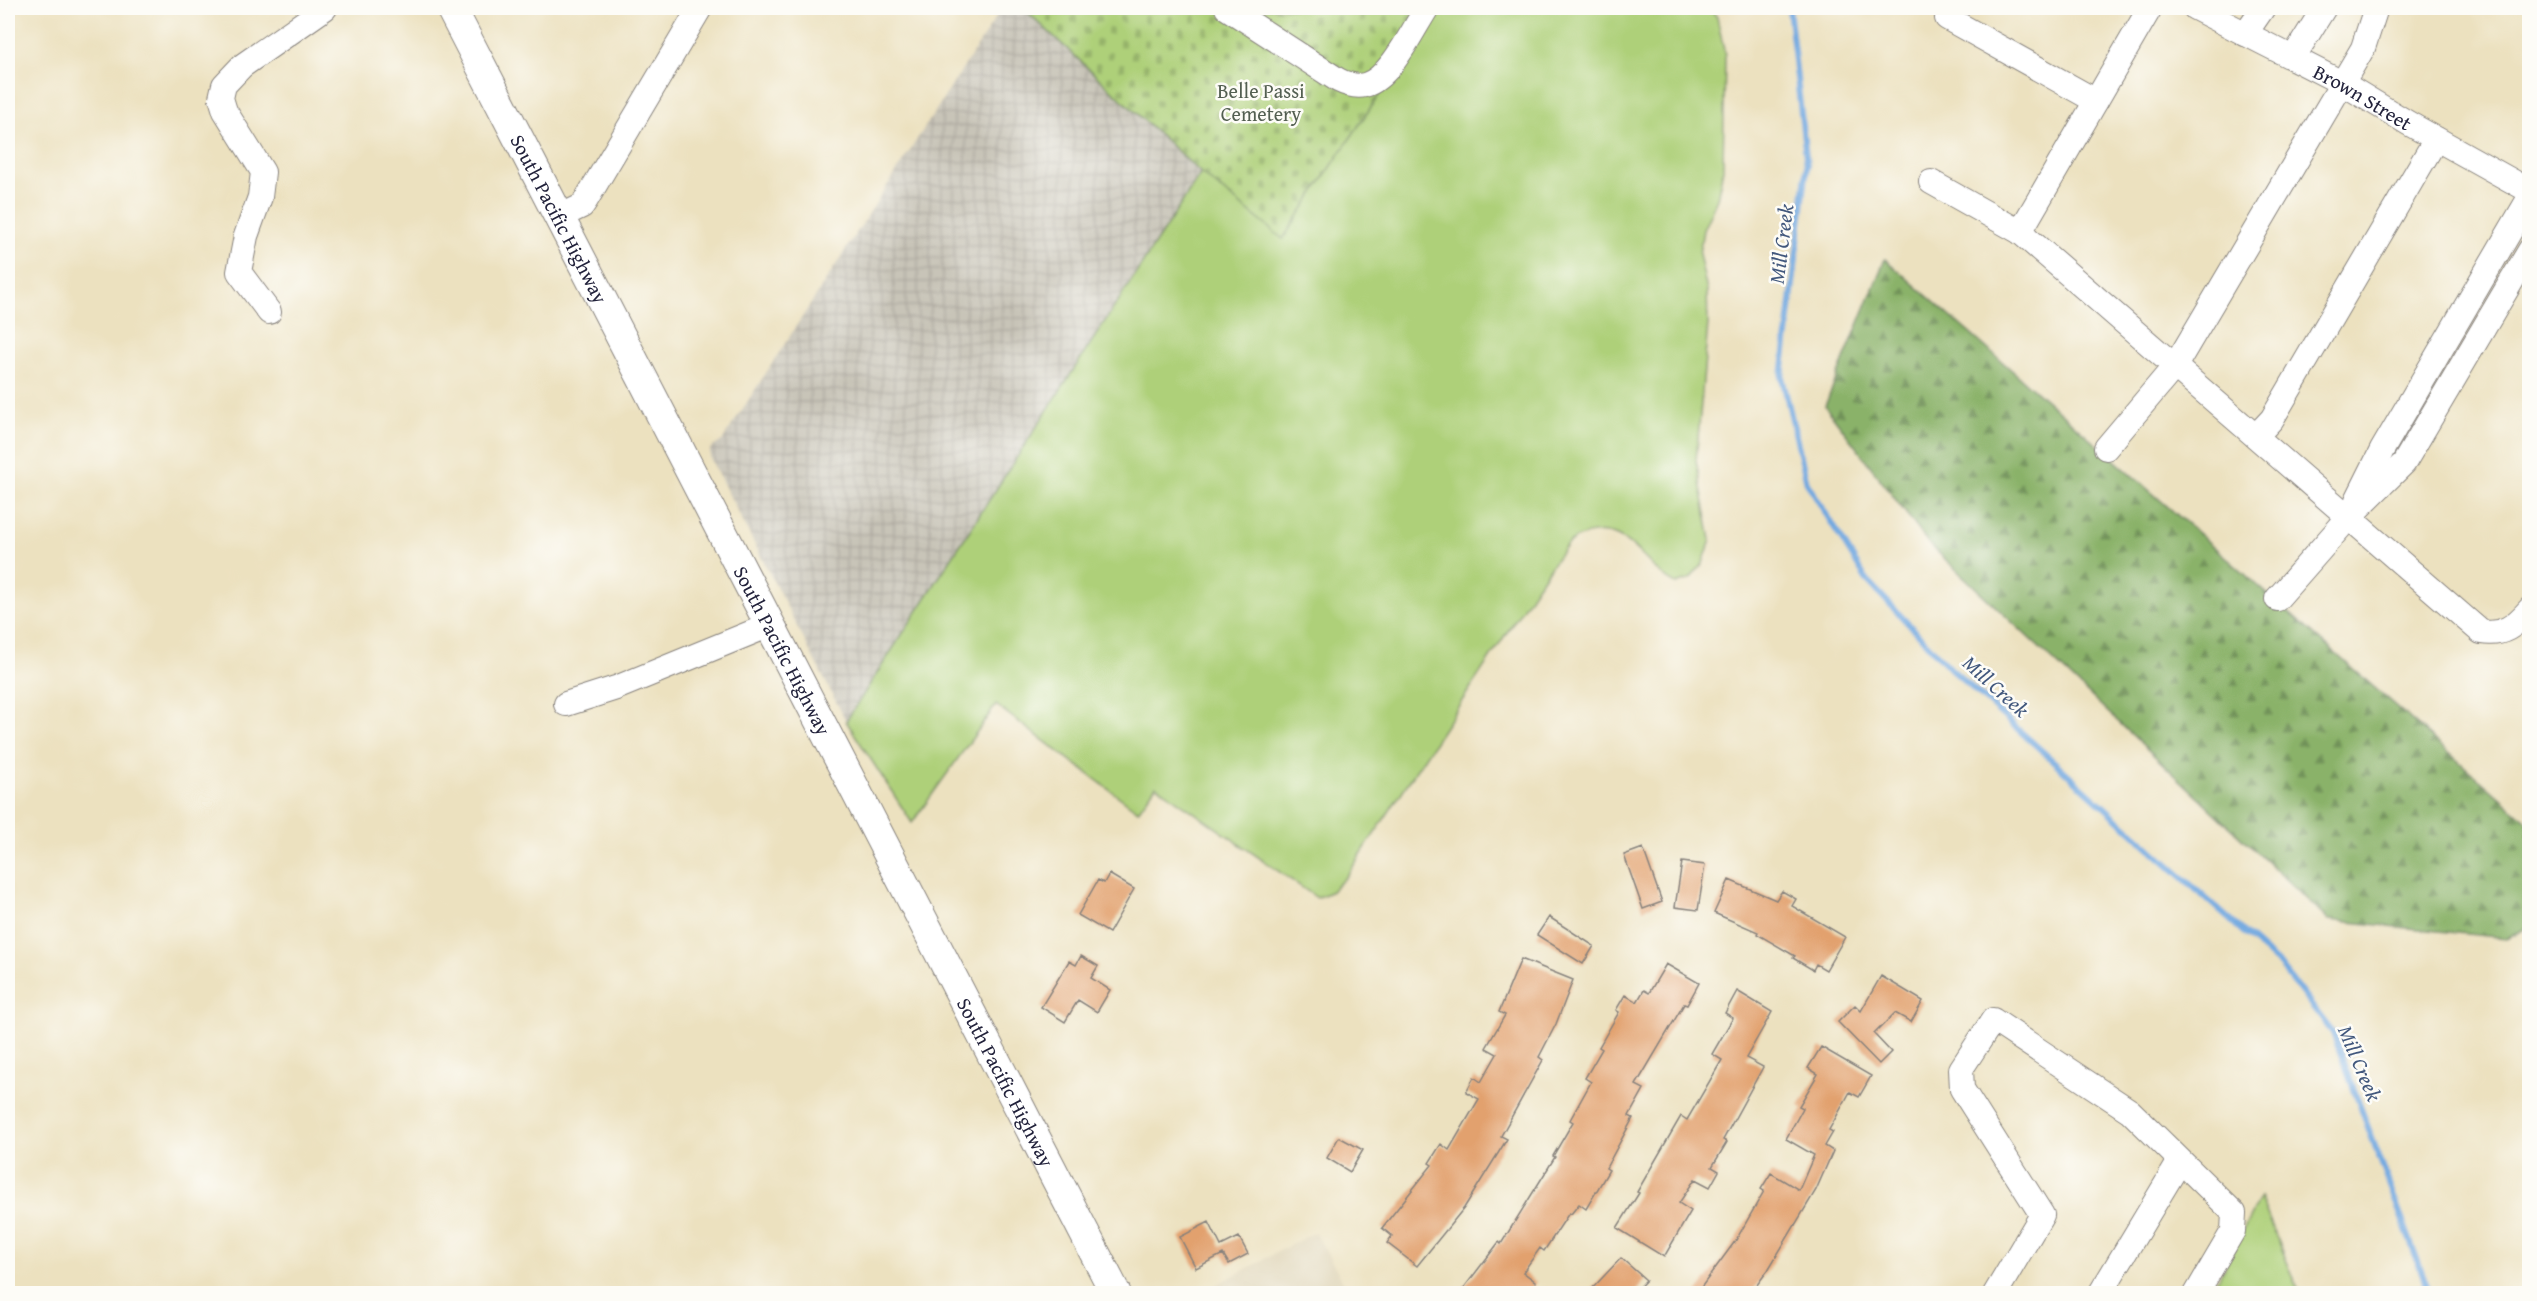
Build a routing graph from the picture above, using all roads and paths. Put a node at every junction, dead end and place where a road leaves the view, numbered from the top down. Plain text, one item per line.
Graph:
1 (326, 8) edge
2 (451, 8) edge
3 (700, 8) edge
4 (1230, 8) edge
5 (1426, 8) edge
6 (2150, 8) edge
7 (2195, 8) edge
8 (2263, 8) edge
9 (2324, 8) edge
10 (2376, 8) edge
11 (1947, 18) dead end
12 (2245, 34) junction
13 (2293, 58) junction
14 (2342, 83) junction
15 (2096, 101) junction
16 (2436, 139) junction
17 (1931, 182) dead end
18 (2529, 190) edge
19 (2529, 198) edge
20 (559, 217) junction
21 (2020, 232) junction
22 (2529, 250) edge
23 (269, 312) dead end
24 (2175, 366) junction
25 (2256, 436) junction
26 (2106, 448) dead end
27 (2349, 517) junction
28 (2277, 599) dead end
29 (2529, 609) edge
30 (770, 625) junction
31 (566, 704) dead end
32 (2180, 1161) junction
33 (1116, 1293) edge
34 (1995, 1293) edge
35 (2100, 1293) edge
36 (2196, 1293) edge

1 - 23 street
2 - 20 main road, South Pacific Highway
3 - 20 street
4 - 5 street
6 - 15 street
7 - 12 street, Brown Street
8 - 12 street
9 - 13 street
10 - 14 street
11 - 15 street
12 - 13 street, Brown Street
13 - 14 street, Brown Street
14 - 16 street, Brown Street
14 - 24 street
15 - 21 street
16 - 18 street, Brown Street
16 - 25 street
17 - 21 street
19 - 27 street
20 - 30 main road, South Pacific Highway
21 - 24 street
22 - 27 street
24 - 25 street
24 - 26 street
25 - 27 street
27 - 28 street
27 - 29 street
30 - 31 street
30 - 33 main road, South Pacific Highway
32 - 34 street
32 - 35 street
32 - 36 street

